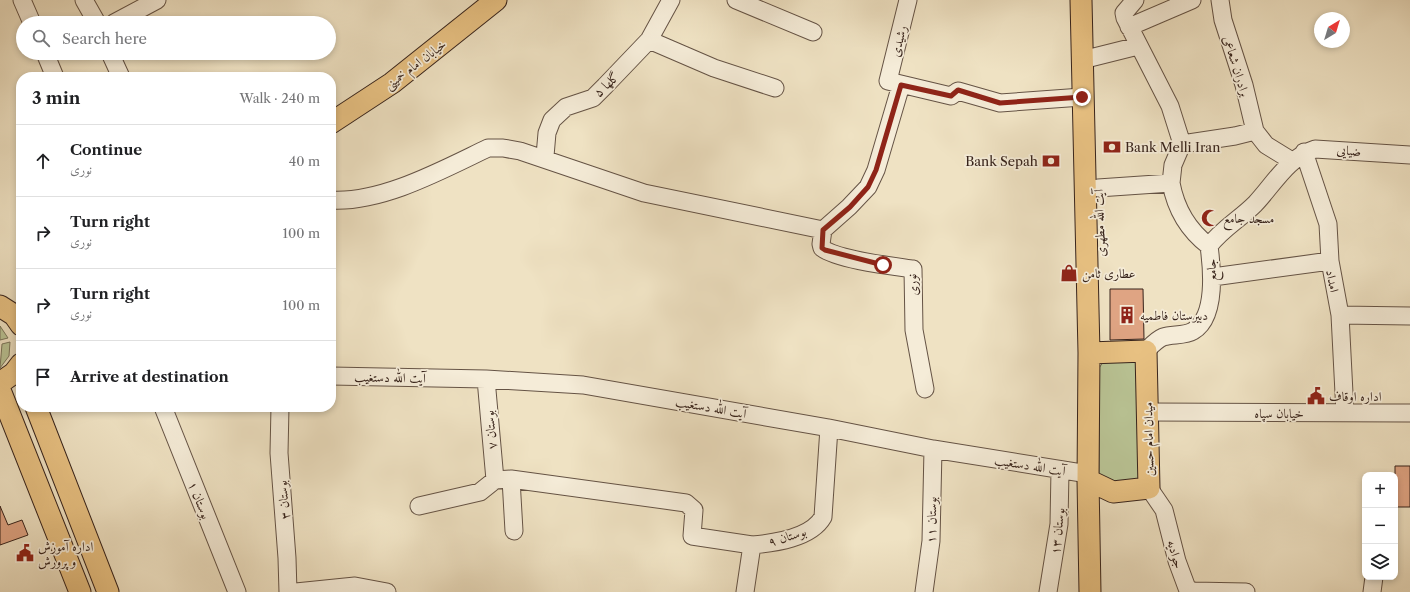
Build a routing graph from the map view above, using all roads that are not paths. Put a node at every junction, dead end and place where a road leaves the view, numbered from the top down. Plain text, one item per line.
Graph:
1 (22, 0) edge
2 (84, 0) edge
3 (157, 0) edge
4 (496, 0) edge
5 (671, 0) edge
6 (736, 0) edge
7 (908, 0) edge
8 (1081, 0) edge
9 (1135, 0) edge
10 (1192, 0) edge
11 (1220, 0) edge
12 (29, 16) edge
13 (93, 16) edge
14 (127, 16) edge
15 (1129, 27) junction
16 (813, 32) dead end
17 (649, 40) junction
18 (1138, 46) junction
19 (48, 60) edge
20 (113, 60) edge
21 (1082, 60) junction
22 (53, 72) edge
23 (119, 72) edge
24 (894, 83) junction
25 (776, 88) dead end
26 (1082, 97) junction
27 (336, 120) edge
28 (1255, 131) junction
29 (1182, 144) junction
30 (1410, 155) edge
31 (1298, 157) junction
32 (542, 158) junction
33 (1171, 184) junction
34 (1098, 188) junction
35 (336, 200) edge
36 (823, 230) junction
37 (1209, 246) junction
38 (1330, 261) junction
39 (1213, 277) junction
40 (1340, 315) junction
41 (1410, 316) edge
42 (1146, 350) junction
43 (1096, 352) junction
44 (16, 371) edge
45 (336, 376) edge
46 (486, 379) junction
47 (0, 383) edge
48 (925, 388) dead end
49 (0, 390) edge
50 (38, 412) edge
51 (165, 412) edge
52 (280, 412) edge
53 (1149, 412) junction
54 (1344, 413) junction
55 (1410, 413) edge
56 (829, 428) junction
57 (933, 449) junction
58 (1060, 470) junction
59 (1088, 477) junction
60 (503, 480) junction
61 (1149, 488) junction
62 (1113, 492) junction
63 (419, 506) dead end
64 (514, 531) dead end
65 (752, 545) junction
66 (1374, 580) edge
67 (106, 591) edge
68 (80, 592) edge
69 (237, 592) edge
70 (288, 592) edge
71 (296, 592) edge
72 (387, 592) edge
73 (745, 592) edge
74 (924, 592) edge
75 (1048, 592) edge
76 (1090, 592) edge
77 (1099, 592) edge
78 (1246, 592) edge
79 (1372, 592) edge

1 - 12 street
2 - 13 street
3 - 14 street
4 - 27 main road, خیابان امام خمینی
5 - 17 street, گلها ۵
6 - 16 street
7 - 24 street, رشیدی
8 - 21 main road, آیت الله مطهری
9 - 15 street
10 - 15 street
11 - 28 street, برادران شعاعی
15 - 18 street
17 - 25 street
17 - 32 street, گلها ۵
18 - 21 street
18 - 29 street
19 - 22 street
20 - 23 street
21 - 26 main road, آیت الله مطهری
24 - 26 street
24 - 36 street
26 - 34 main road, آیت الله مطهری
26 - 43 main road, آیت الله مطهری
28 - 29 street
28 - 31 street
29 - 33 street
30 - 31 street, ضیایی
31 - 37 street, جامع
31 - 38 street, امداد
32 - 35 street
32 - 36 street
33 - 34 street
33 - 37 street
34 - 43 main road, آیت الله مطهری
36 - 48 street, نوری
37 - 39 street, جامع
38 - 39 street
38 - 40 street, امداد
39 - 42 street, جامع
40 - 41 street
40 - 54 street, امداد
42 - 43 main road
42 - 53 main road, میدان امام حسین
43 - 59 main road
44 - 47 main road
45 - 46 street, آیت الله دستغیب
46 - 56 street, آیت الله دستغیب
46 - 60 street, بوستان ۷
49 - 68 main road
50 - 67 main road
51 - 69 street, بوستان ۱
52 - 70 street, بوستان ۳
53 - 54 street, خیابان سپاه
53 - 61 main road, میدان امام حسین
54 - 55 street, خیابان سپاه
56 - 57 street, آیت الله دستغیب
56 - 65 street, بوستان ۹
57 - 58 street, آیت الله دستغیب
57 - 74 street, بوستان ۱۱
58 - 59 street, آیت الله دستغیب
58 - 75 street, بوستان ۱۳
59 - 62 main road
59 - 76 main road
60 - 63 street
60 - 64 street, بوستان ۷
60 - 65 street
61 - 62 main road, میدان امام حسین
61 - 78 street, جوادیه
62 - 77 main road
65 - 73 street, بوستان ۹
66 - 79 street
71 - 72 street

